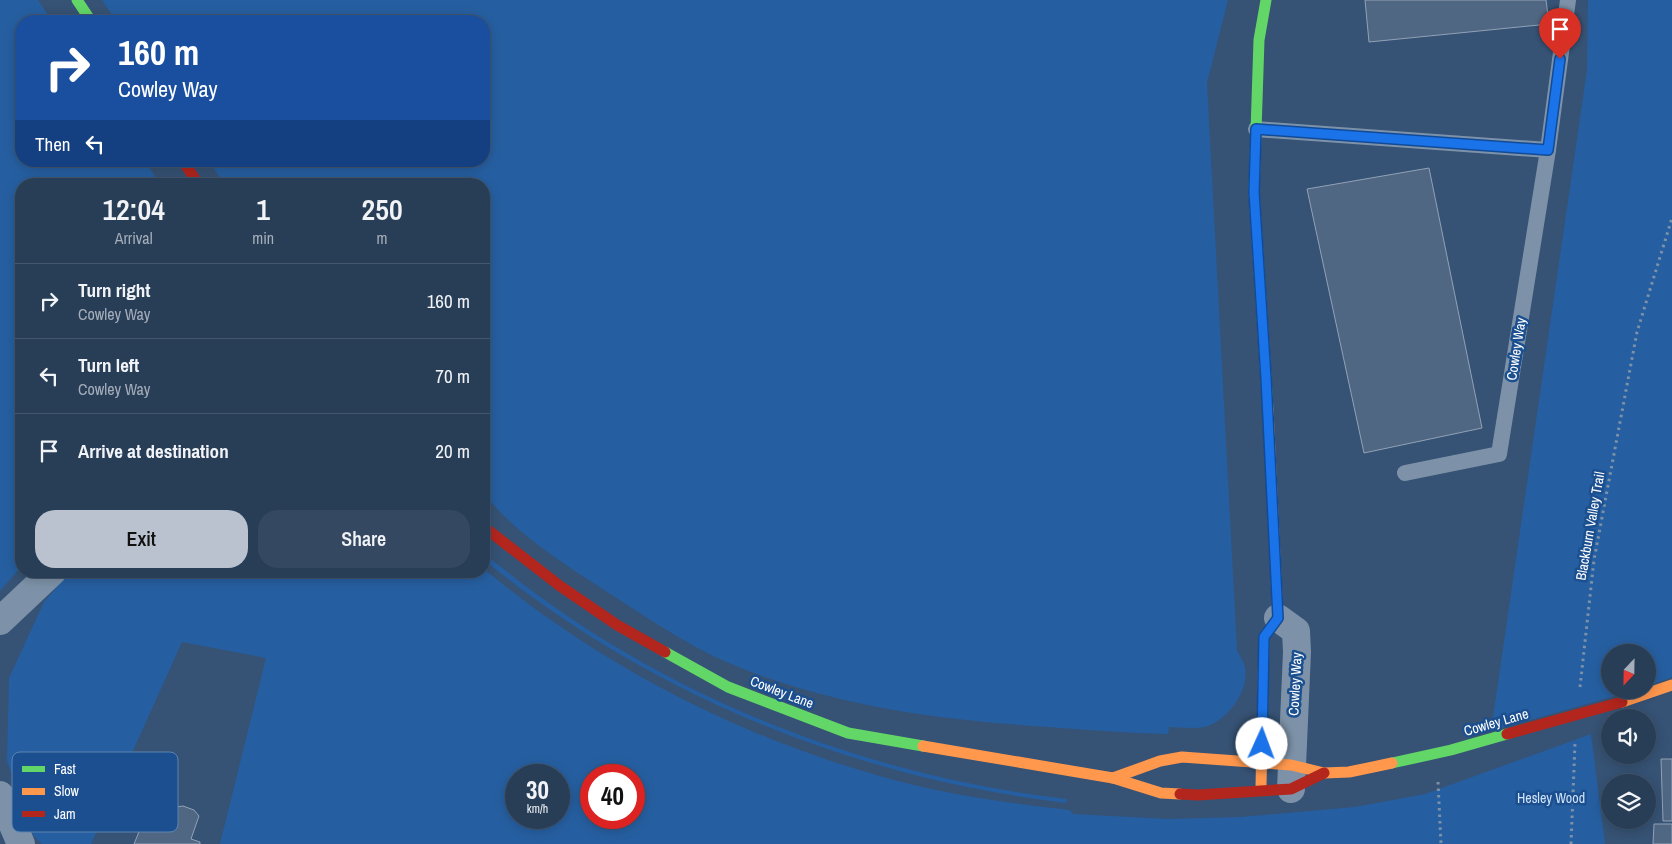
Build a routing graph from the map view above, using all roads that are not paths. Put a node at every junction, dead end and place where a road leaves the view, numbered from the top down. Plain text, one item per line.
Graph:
1 (77, 0) edge
2 (1266, 0) edge
3 (1568, 0) edge
4 (87, 15) edge
5 (1256, 129) junction
6 (1548, 150) junction
7 (187, 167) edge
8 (194, 178) edge
9 (1405, 473) dead end
10 (490, 532) edge
11 (46, 578) edge
12 (1278, 618) junction
13 (0, 622) edge
14 (1672, 685) edge
15 (1262, 762) junction
16 (1324, 773) junction
17 (1291, 777) junction
18 (1113, 778) junction
19 (1261, 792) junction
20 (0, 795) edge
21 (12, 823) edge
22 (16, 832) edge
23 (21, 844) edge

1 - 4 main road
2 - 5 main road
3 - 6 lane, Cowley Way
5 - 6 lane
5 - 12 main road
6 - 9 lane, Cowley Way
7 - 8 main road
10 - 18 main road, Cowley Lane
11 - 13 street
12 - 15 main road
12 - 17 street, Cowley Way
14 - 16 main road, Cowley Lane, bridge
15 - 17 main road, Cowley Lane
15 - 18 main road, Cowley Lane
15 - 19 main road
16 - 17 main road, Cowley Lane
16 - 17 main road, Cowley Lane
17 - 19 main road, Cowley Lane
18 - 19 main road, Cowley Lane
20 - 21 street
22 - 23 street

